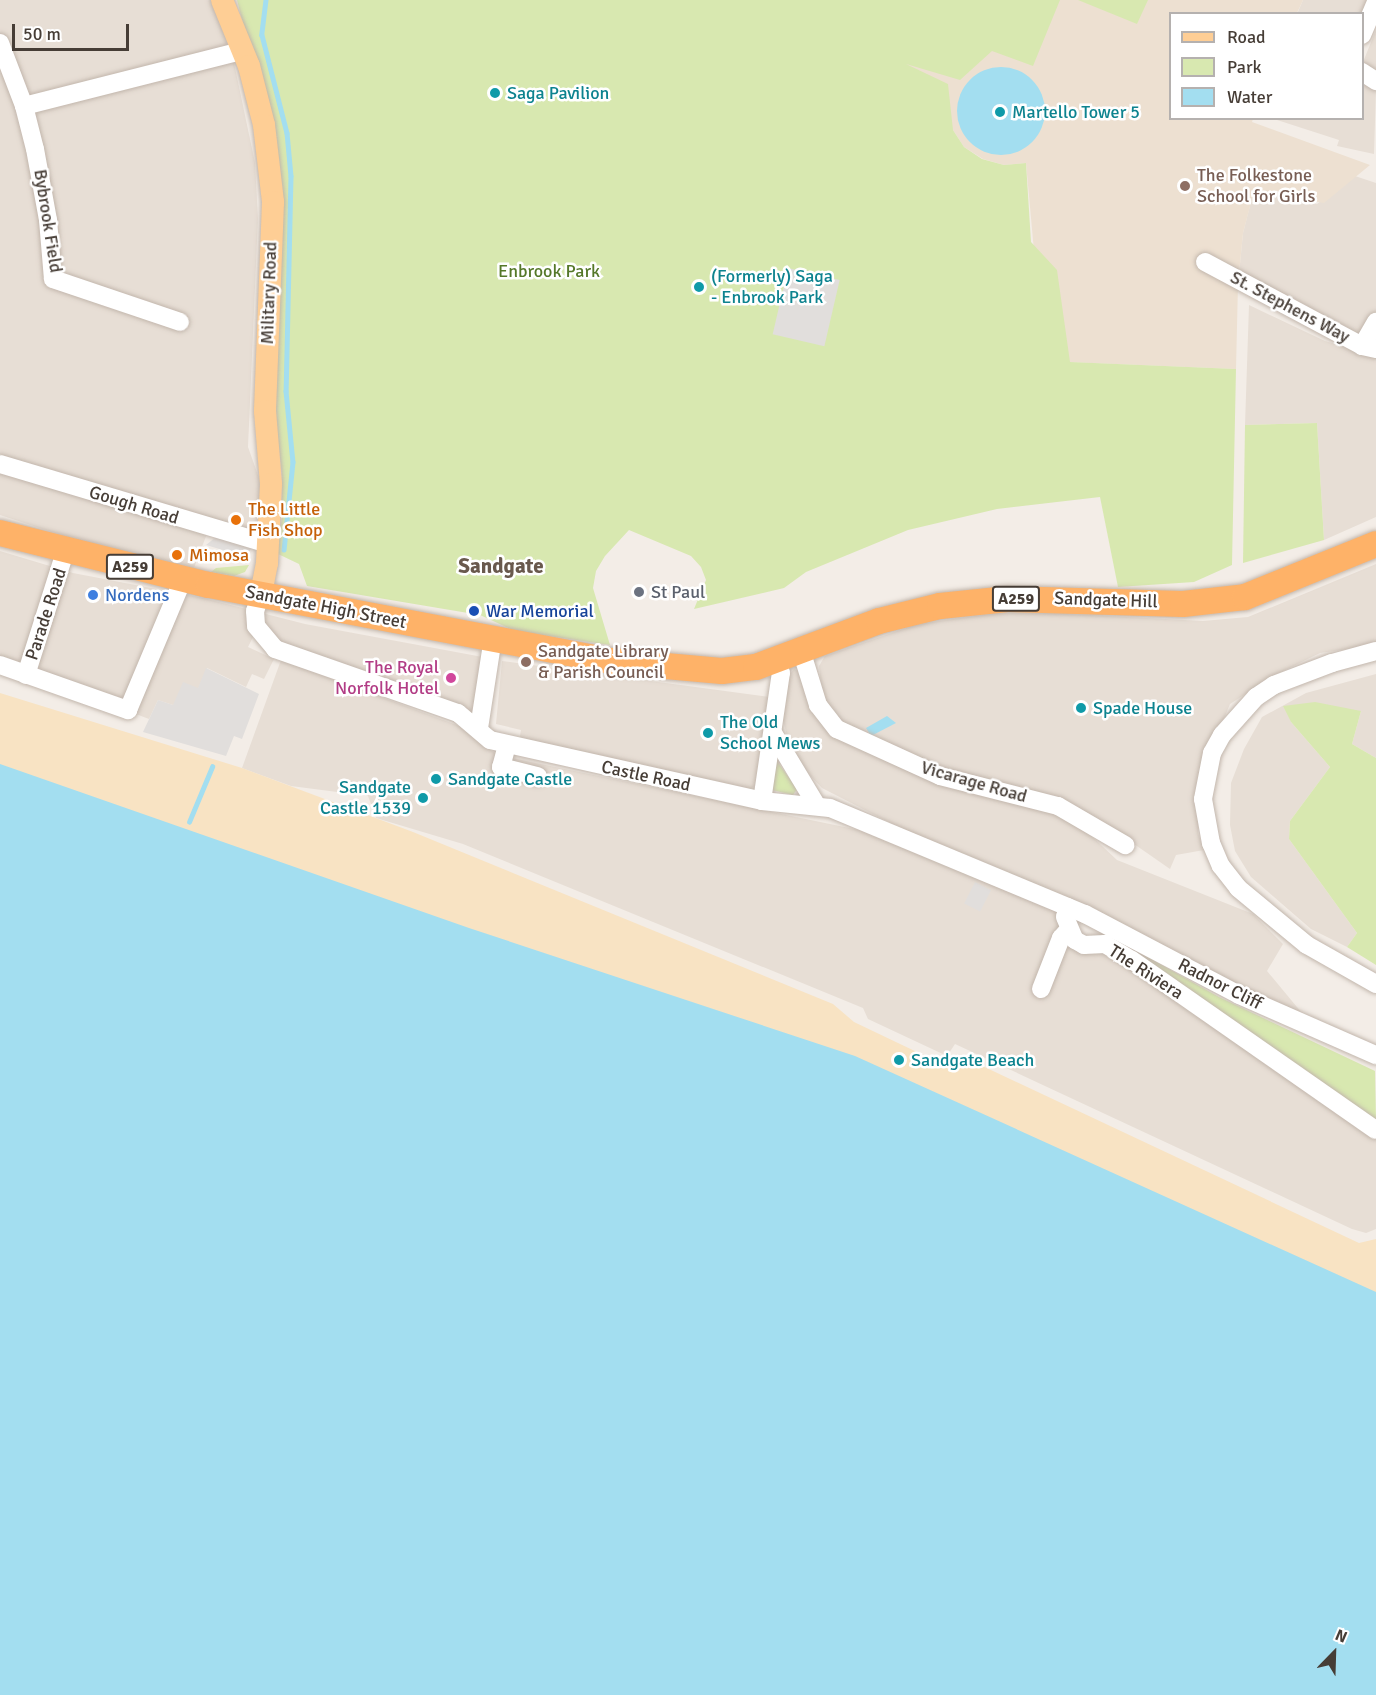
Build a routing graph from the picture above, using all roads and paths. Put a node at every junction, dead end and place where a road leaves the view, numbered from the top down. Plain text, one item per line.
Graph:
1 (222, 0) edge
2 (1371, 3) edge
3 (1364, 28) edge
4 (0, 43) edge
5 (242, 51) junction
6 (24, 106) junction
7 (1205, 262) dead end
8 (180, 322) dead end
9 (1376, 322) edge
10 (1369, 347) edge
11 (0, 464) edge
12 (0, 533) edge
13 (268, 544) junction
14 (1376, 544) edge
15 (65, 552) junction
16 (183, 579) junction
17 (261, 593) junction
18 (493, 638) junction
19 (801, 650) junction
20 (1376, 651) edge
21 (777, 659) junction
22 (0, 665) edge
23 (655, 666) joint
24 (26, 675) junction
25 (479, 728) junction
26 (773, 733) junction
27 (507, 745) junction
28 (538, 776) dead end
29 (762, 801) junction
30 (817, 806) junction
31 (1125, 845) dead end
32 (1068, 907) junction
33 (1069, 929) junction
34 (1376, 984) edge
35 (1041, 989) dead end
36 (1376, 1055) edge
37 (1376, 1130) edge

1 - 5 main road, Military Road
2 - 3 street
4 - 6 street, Bybrook Field
5 - 6 street
5 - 13 main road, Military Road
6 - 8 street, Bybrook Field
7 - 10 street, St. Stephens Way
9 - 10 street
11 - 13 street, Gough Road
12 - 15 highway, Sandgate High Street / A259
13 - 17 main road, Military Road
14 - 19 highway, Sandgate Hill / A259
15 - 16 highway, Sandgate High Street / A259
15 - 24 street, Parade Road
16 - 17 highway, Sandgate High Street / A259
16 - 24 street
17 - 18 highway, Sandgate High Street / A259
17 - 25 street, Castle Road
18 - 23 highway, Sandgate High Street / A259
18 - 25 street
19 - 21 highway, Sandgate Hill / A259
19 - 31 street, Vicarage Road
20 - 34 street
21 - 23 highway, Sandgate Hill / A259
21 - 26 street
22 - 24 street
25 - 27 street, Castle Road
26 - 29 street
26 - 30 street
27 - 28 street
27 - 29 street, Castle Road
29 - 30 street, Castle Road
30 - 32 street
32 - 33 street
32 - 36 street, Radnor Cliff
33 - 35 street
33 - 37 street, The Riviera

